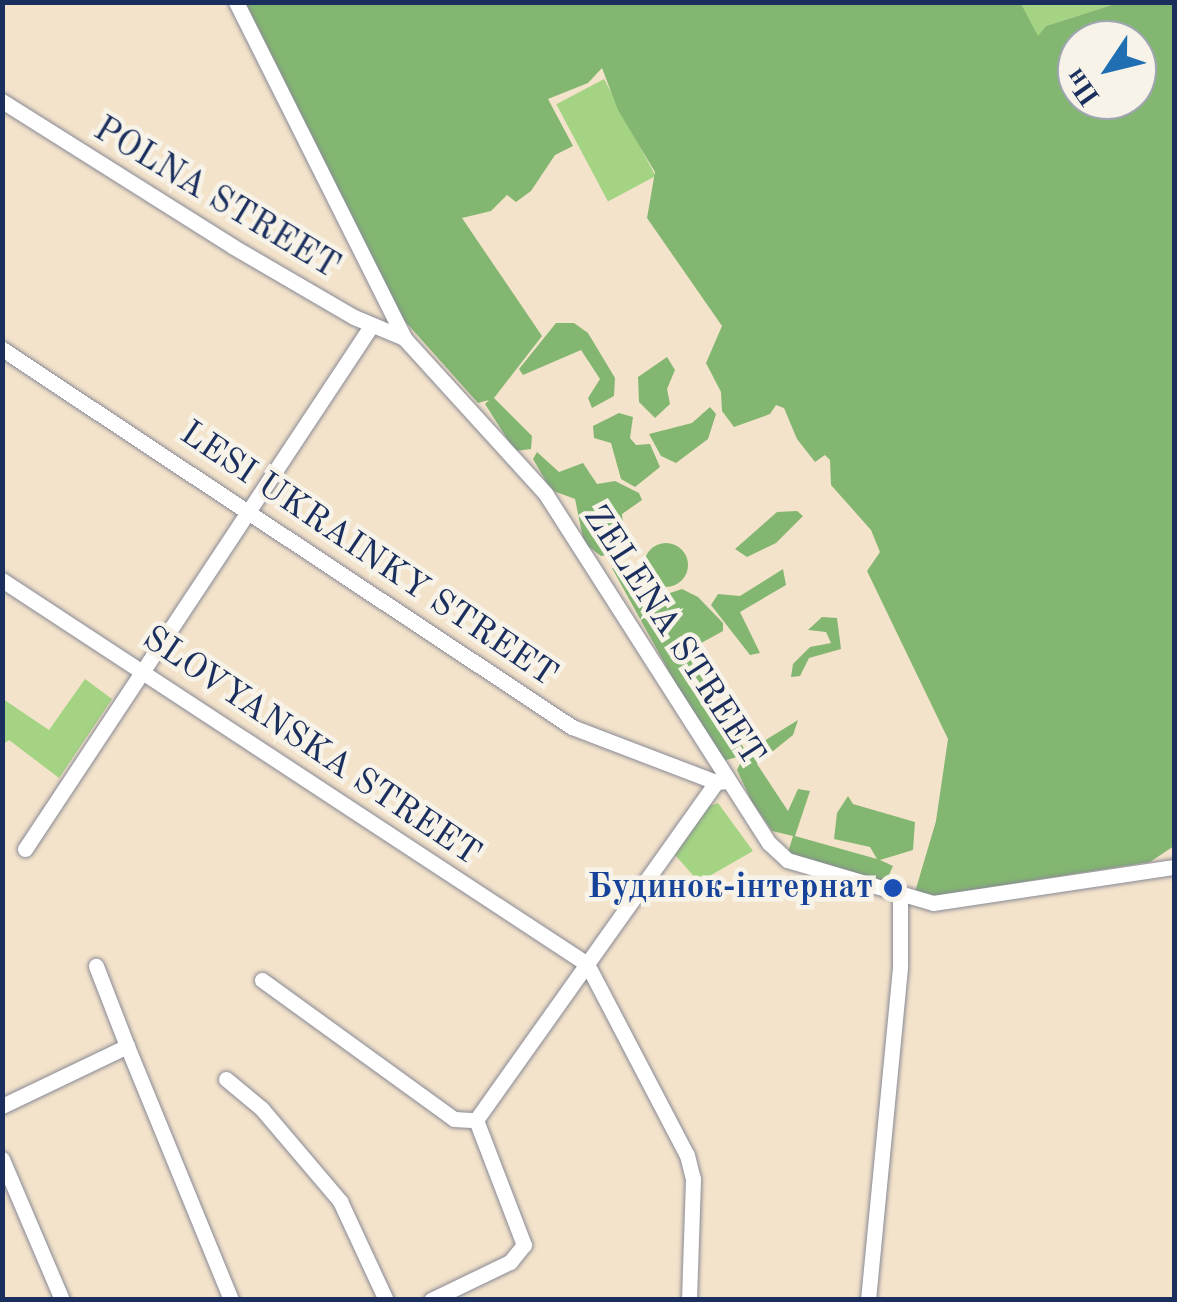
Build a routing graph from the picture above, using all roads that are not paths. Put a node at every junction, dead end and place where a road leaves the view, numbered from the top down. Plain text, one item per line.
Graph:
1 (236, 2) edge
2 (2, 102) edge
3 (370, 326) junction
4 (404, 338) junction
5 (2, 348) edge
6 (250, 512) junction
7 (2, 580) edge
8 (145, 671) junction
9 (723, 781) junction
10 (25, 849) dead end
11 (1174, 867) edge
12 (900, 896) junction
13 (587, 964) junction
14 (96, 966) dead end
15 (262, 980) dead end
16 (127, 1046) junction
17 (226, 1079) dead end
18 (2, 1106) edge
19 (476, 1120) junction
20 (2, 1159) edge
21 (62, 1300) edge
22 (231, 1300) edge
23 (386, 1300) edge
24 (431, 1300) edge
25 (688, 1300) edge
26 (868, 1300) edge

1 - 4 street, ZELENA STREET
2 - 3 street, POLNA STREET
3 - 4 street, POLNA STREET
3 - 6 street
4 - 9 street, ZELENA STREET
5 - 6 street, LESI UKRAINKY STREET
6 - 8 street
6 - 9 street, LESI UKRAINKY STREET
7 - 8 street, SLOVYANSKA STREET
8 - 10 street
8 - 13 street, SLOVYANSKA STREET
9 - 12 street, ZELENA STREET
9 - 13 street
11 - 12 street, ZELENA STREET
12 - 26 street
13 - 19 street
13 - 25 street
14 - 16 street
15 - 19 street
16 - 18 street
16 - 22 street
17 - 23 street
19 - 24 street
20 - 21 street

